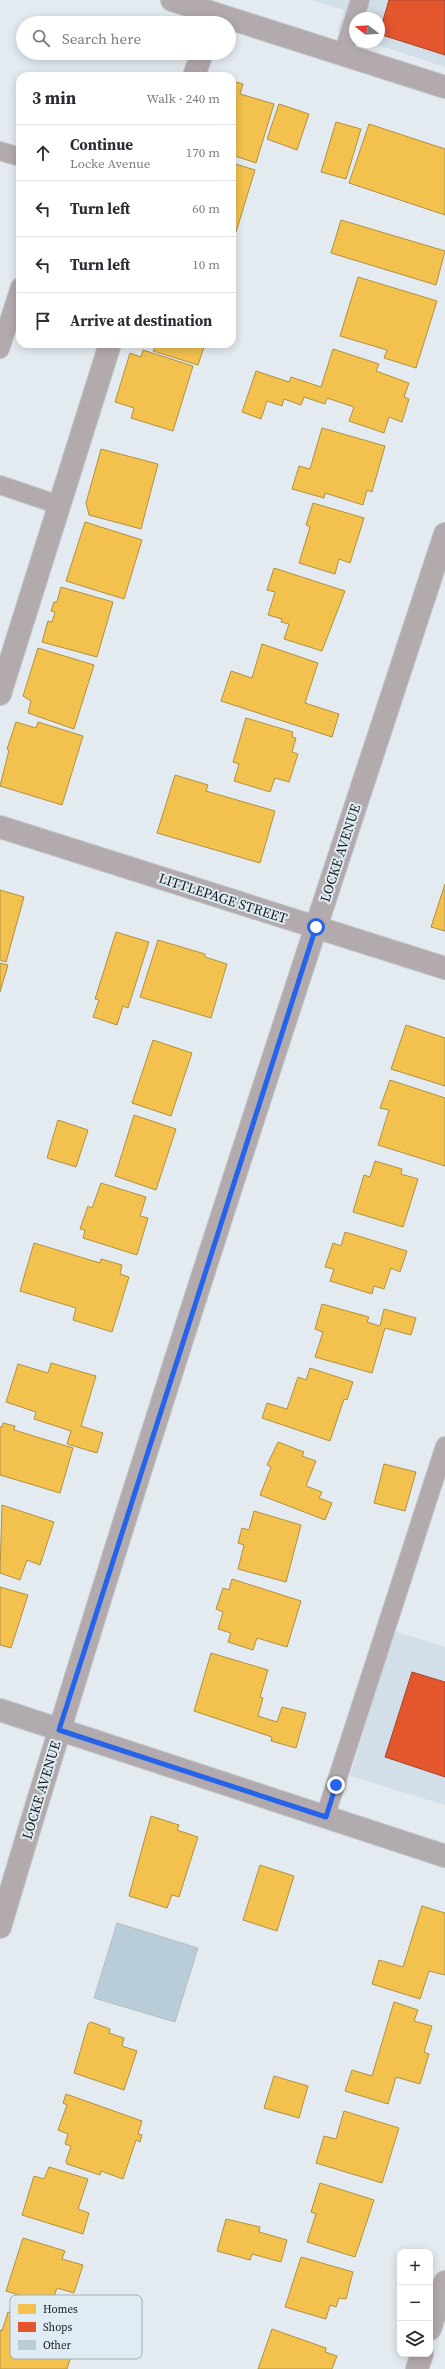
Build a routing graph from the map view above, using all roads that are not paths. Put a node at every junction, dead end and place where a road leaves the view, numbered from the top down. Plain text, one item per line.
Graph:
1 (172, 0) edge
2 (360, 0) edge
3 (208, 16) edge
4 (236, 25) edge
5 (343, 54) junction
6 (200, 60) edge
7 (195, 72) edge
8 (445, 87) edge
9 (0, 151) edge
10 (16, 157) edge
11 (16, 299) edge
12 (109, 348) edge
13 (0, 349) edge
14 (0, 485) edge
15 (59, 505) junction
16 (445, 534) edge
17 (0, 694) edge
18 (0, 827) edge
19 (316, 927) junction
20 (445, 968) edge
21 (445, 1446) edge
22 (0, 1710) edge
23 (59, 1730) junction
24 (326, 1817) junction
25 (445, 1856) edge
26 (0, 1927) edge
27 (445, 2282) edge
28 (433, 2321) edge
29 (421, 2357) edge
30 (417, 2369) edge

1 - 3 street
2 - 5 lane
4 - 5 street
5 - 8 street
6 - 7 street
9 - 10 lane
11 - 13 lane
12 - 15 street
14 - 15 lane
15 - 17 street
16 - 19 street, LOCKE AVENUE
18 - 19 street, LITTLEPAGE STREET
19 - 20 street, LITTLEPAGE STREET
19 - 23 street, LOCKE AVENUE
21 - 24 lane
22 - 23 main road
23 - 24 main road
23 - 26 street, LOCKE AVENUE
24 - 25 main road
27 - 28 street
29 - 30 street

